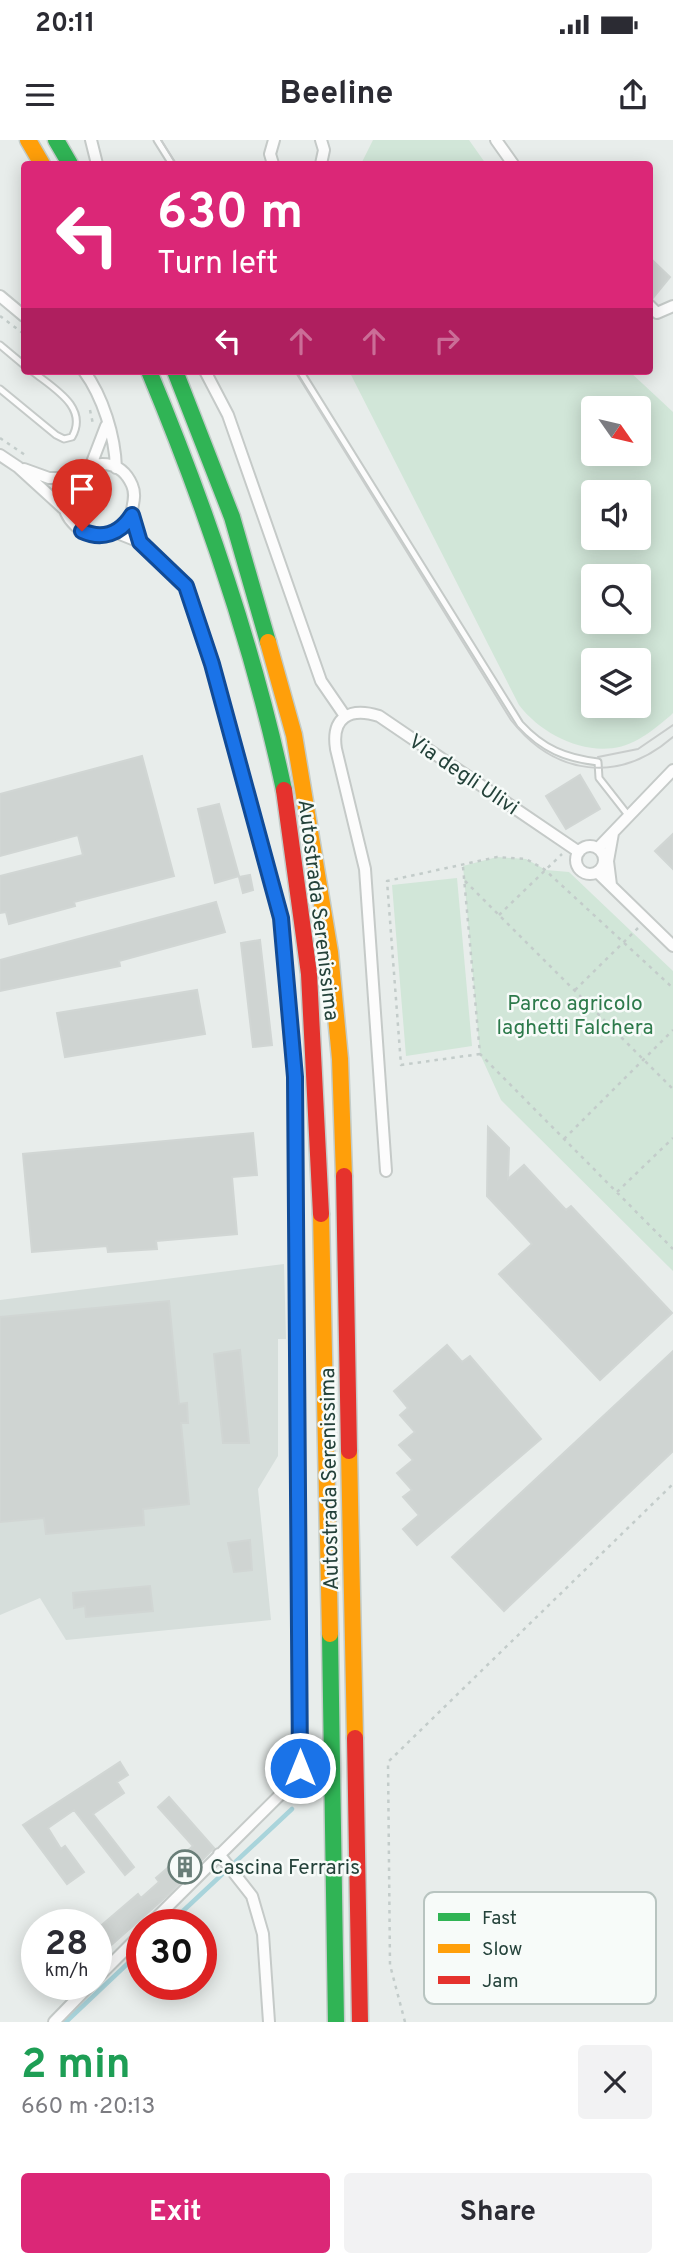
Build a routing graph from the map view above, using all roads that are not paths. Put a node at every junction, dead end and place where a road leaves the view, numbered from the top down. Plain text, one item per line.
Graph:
1 (28, 140) edge
2 (56, 140) edge
3 (90, 140) edge
4 (156, 140) edge
5 (321, 140) edge
6 (496, 140) edge
7 (271, 142) edge
8 (41, 161) edge
9 (68, 161) edge
10 (96, 161) edge
11 (170, 161) edge
12 (273, 161) edge
13 (322, 161) edge
14 (511, 161) edge
15 (0, 296) edge
16 (673, 306) edge
17 (653, 309) edge
18 (21, 314) edge
19 (0, 345) edge
20 (21, 362) edge
21 (36, 375) edge
22 (86, 375) edge
23 (151, 375) edge
24 (177, 375) edge
25 (207, 375) edge
26 (302, 375) edge
27 (0, 389) edge
28 (107, 420) junction
29 (0, 455) edge
30 (91, 465) junction
31 (18, 467) junction
32 (116, 468) junction
33 (71, 478) junction
34 (65, 511) junction
35 (132, 515) junction
36 (115, 532) junction
37 (140, 542) junction
38 (345, 716) junction
39 (673, 770) edge
40 (628, 815) junction
41 (614, 830) junction
42 (598, 848) junction
43 (574, 849) junction
44 (597, 872) junction
45 (611, 886) junction
46 (673, 946) edge
47 (386, 1171) dead end
48 (219, 1854) junction
49 (165, 1909) edge
50 (126, 1949) edge
51 (112, 1963) edge
52 (75, 2000) edge
53 (54, 2022) edge
54 (269, 2022) edge
55 (336, 2022) edge
56 (360, 2022) edge

1 - 8 highway
2 - 9 highway
3 - 10 street
4 - 11 lane
5 - 13 street
6 - 14 street
7 - 12 street
15 - 18 street
16 - 17 street
19 - 20 lane
21 - 27 lane
22 - 28 street
23 - 55 highway, Autostrada Serenissima
24 - 56 highway, Autostrada Serenissima
25 - 38 street
26 - 40 lane
28 - 30 street
28 - 32 street
29 - 31 street
30 - 32 street
30 - 33 street
31 - 33 street
31 - 34 street
32 - 35 street
33 - 34 street
34 - 36 street
35 - 36 street
35 - 37 street
36 - 37 street
37 - 48 street
38 - 43 street, Via degli Ulivi
38 - 47 street
39 - 40 street
40 - 41 street
41 - 42 street
41 - 45 street
42 - 43 street
42 - 44 street
43 - 44 street
44 - 45 street
45 - 46 street
48 - 49 street
48 - 54 street
50 - 51 street
52 - 53 street

